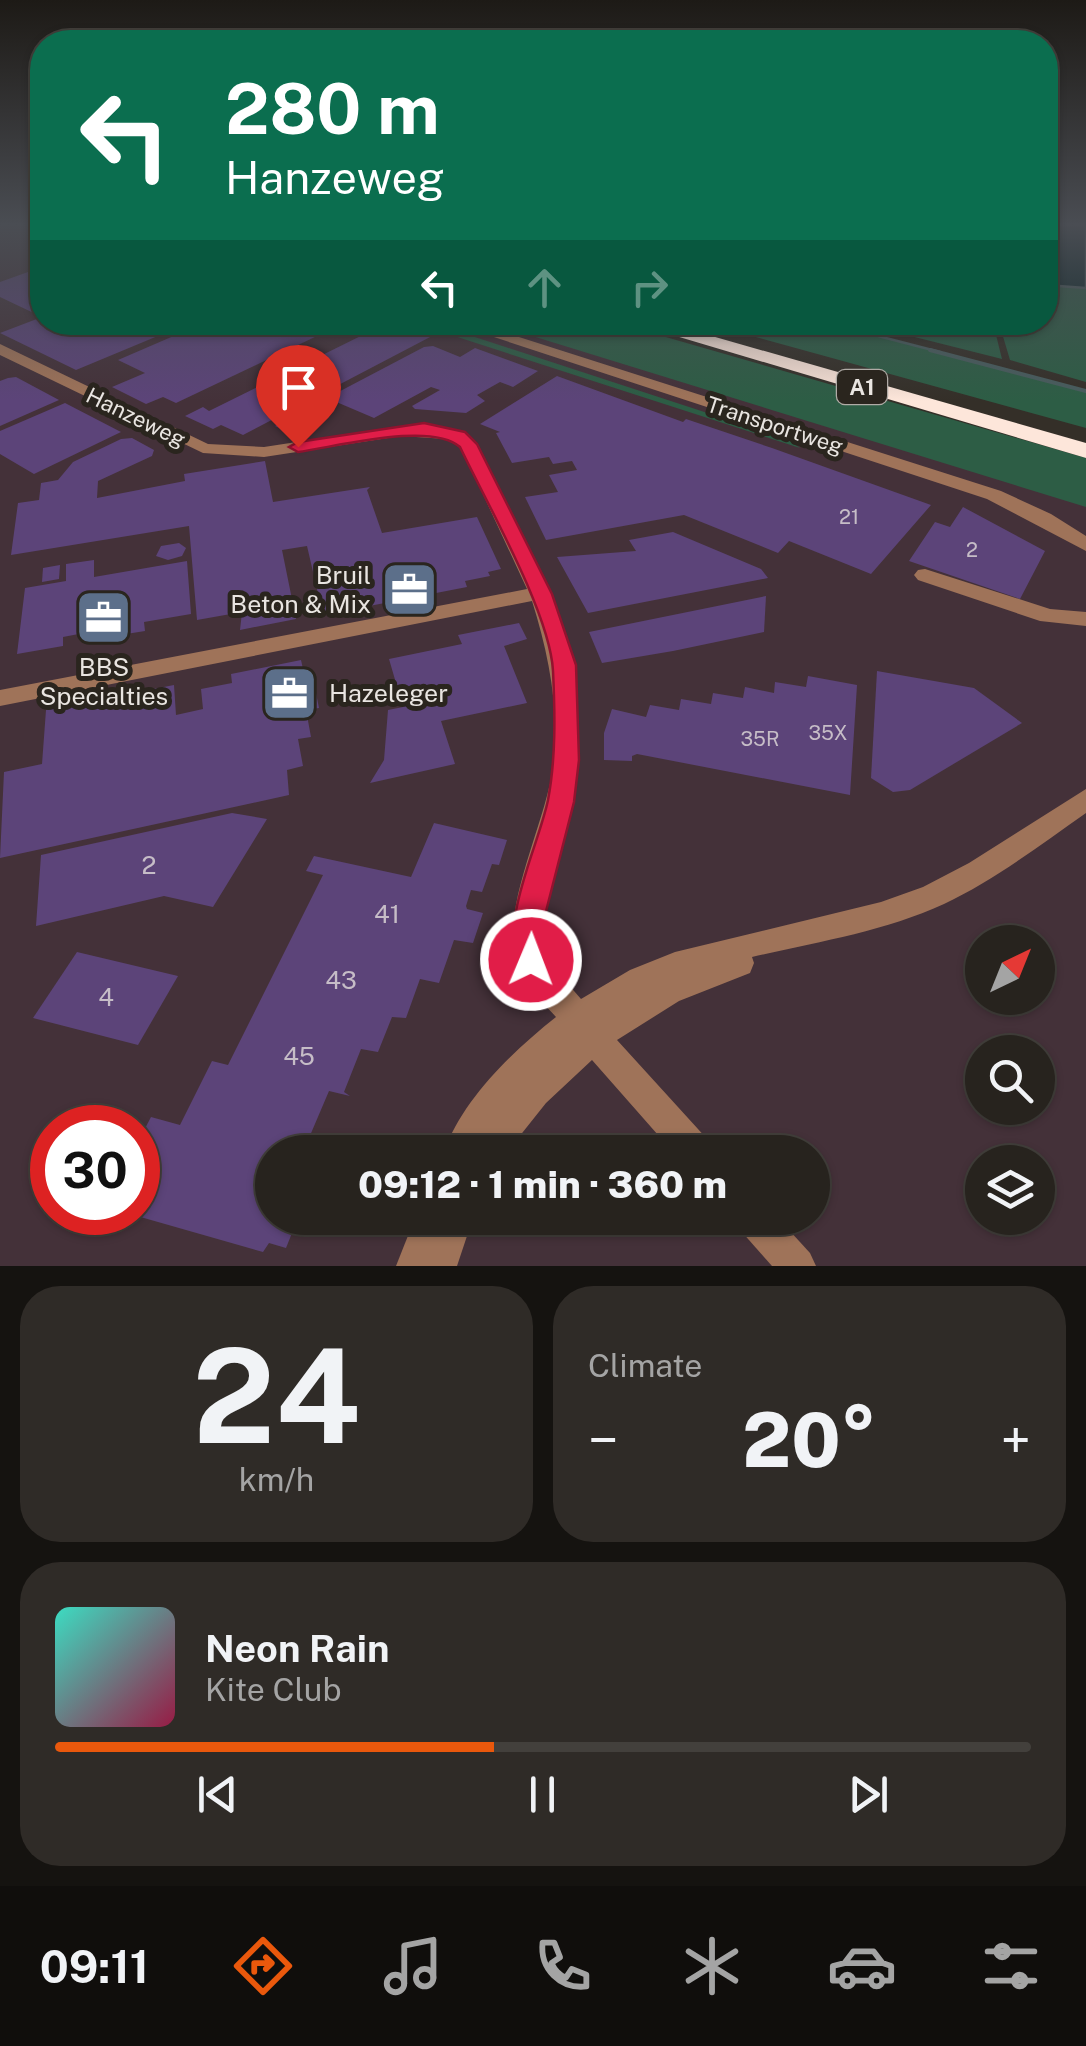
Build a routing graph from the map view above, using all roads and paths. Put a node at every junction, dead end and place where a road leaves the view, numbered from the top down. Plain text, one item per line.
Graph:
1 (496, 335) edge
2 (511, 335) edge
3 (684, 335) edge
4 (726, 335) edge
5 (6, 358) edge
6 (1086, 438) edge
7 (1086, 451) edge
8 (1086, 532) edge
9 (1086, 545) edge
10 (925, 574) dead end
11 (541, 594) junction
12 (1086, 619) edge
13 (0, 698) edge
14 (1086, 799) edge
15 (1086, 816) edge
16 (586, 1029) junction
17 (472, 1135) edge
18 (499, 1135) edge
19 (681, 1135) edge
20 (427, 1235) edge
21 (449, 1235) edge
22 (769, 1235) edge
23 (415, 1266) edge
24 (438, 1266) edge
25 (797, 1266) edge

1 - 9 street, Transportweg
2 - 8 street, Transportweg
3 - 7 highway, A1
4 - 6 highway, A1
5 - 11 street, Hanzeweg
10 - 12 street
11 - 13 street
11 - 16 street, Hanzeweg
14 - 16 street
15 - 16 street
16 - 17 street
16 - 18 street
16 - 19 street, Hanzeweg
20 - 23 street
21 - 24 street
22 - 25 street

